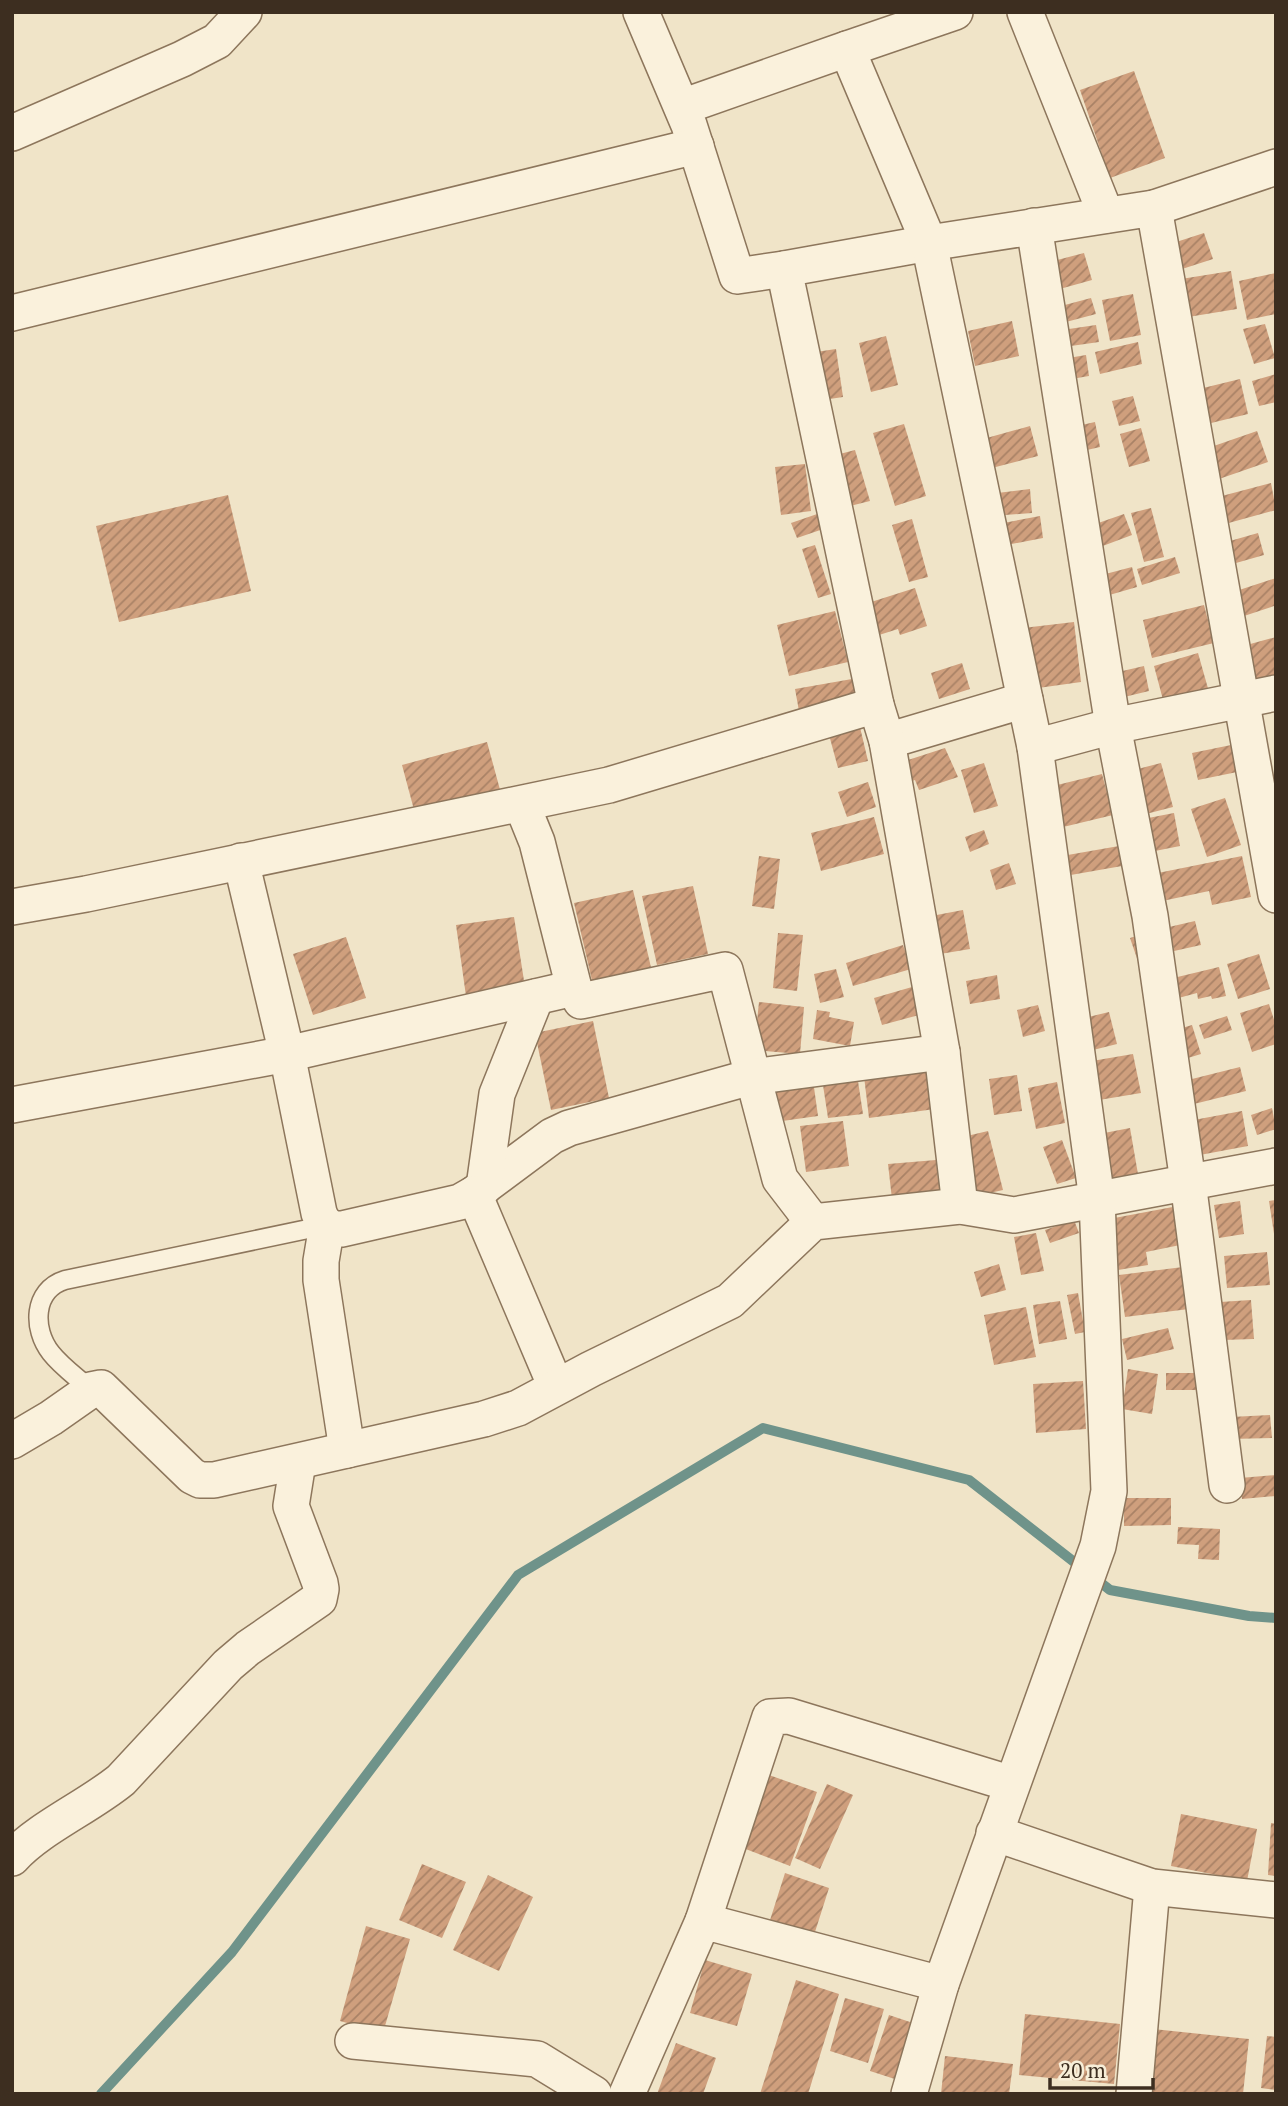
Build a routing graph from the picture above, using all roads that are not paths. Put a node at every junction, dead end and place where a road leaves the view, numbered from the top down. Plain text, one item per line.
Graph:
1 (244, 12) edge
2 (641, 12) edge
3 (955, 12) edge
4 (1025, 12) edge
5 (848, 50) junction
6 (682, 107) junction
7 (12, 133) edge
8 (696, 146) junction
9 (1276, 167) edge
10 (1154, 208) junction
11 (1106, 215) junction
12 (1034, 226) junction
13 (929, 243) junction
14 (784, 269) junction
15 (12, 313) edge
16 (1276, 692) edge
17 (1025, 700) junction
18 (1240, 700) junction
19 (876, 705) junction
20 (1113, 726) junction
21 (887, 741) junction
22 (1035, 747) junction
23 (522, 804) junction
24 (241, 861) junction
25 (1276, 895) edge
26 (12, 907) edge
27 (575, 988) junction
28 (536, 997) junction
29 (942, 1052) junction
30 (287, 1054) junction
31 (751, 1077) junction
32 (12, 1105) edge
33 (1276, 1166) edge
34 (1188, 1182) junction
35 (479, 1191) junction
36 (1097, 1200) junction
37 (960, 1206) junction
38 (813, 1222) junction
39 (327, 1226) junction
40 (556, 1387) junction
41 (92, 1390) junction
42 (12, 1441) edge
43 (347, 1450) junction
44 (298, 1462) junction
45 (1227, 1485) dead end
46 (1012, 1784) junction
47 (994, 1833) junction
48 (12, 1858) edge
49 (1152, 1887) junction
50 (1276, 1900) edge
51 (702, 1921) junction
52 (941, 1983) junction
53 (353, 2041) dead end
54 (594, 2094) edge
55 (627, 2094) edge
56 (909, 2094) edge
57 (1134, 2094) edge

1 - 7 street
2 - 6 street
3 - 5 street
4 - 11 street
5 - 6 street
5 - 13 street
6 - 8 street
8 - 14 street
8 - 15 street
9 - 10 street
10 - 11 street
10 - 18 street
11 - 12 street
12 - 13 street
12 - 20 street
13 - 14 street
13 - 17 street
14 - 19 street
16 - 18 street
17 - 21 street
17 - 22 street
18 - 20 street
18 - 25 street
19 - 21 street
19 - 23 street
20 - 22 street
20 - 34 street
21 - 29 street
22 - 36 street
23 - 24 street
23 - 27 street
24 - 26 street
24 - 30 street
27 - 28 street
27 - 31 street
28 - 30 street
28 - 35 street
29 - 31 street
29 - 37 street
30 - 32 street
30 - 39 street
31 - 35 street
31 - 38 street
33 - 34 street
34 - 36 street
34 - 45 street
35 - 39 street
35 - 40 street
36 - 37 street
36 - 46 street
37 - 38 street
38 - 40 street
39 - 41 lane
39 - 43 street
40 - 43 street
41 - 42 street
41 - 44 street
43 - 44 street
44 - 48 street
46 - 47 street
46 - 51 street
47 - 49 street
47 - 52 street
49 - 50 street
49 - 57 street
51 - 52 street
51 - 55 street
52 - 56 street
53 - 54 street

